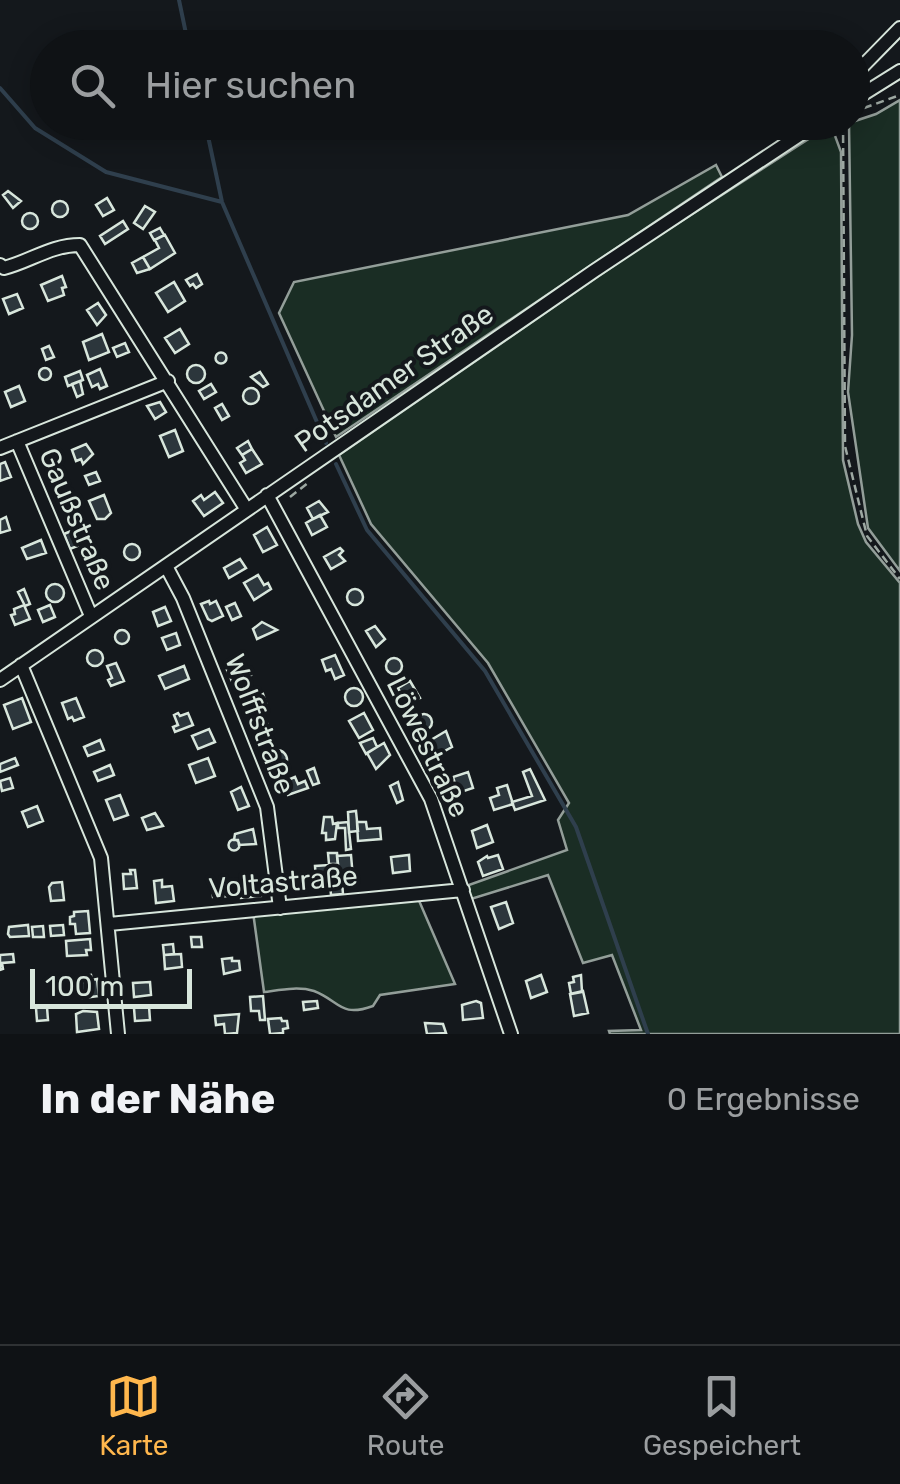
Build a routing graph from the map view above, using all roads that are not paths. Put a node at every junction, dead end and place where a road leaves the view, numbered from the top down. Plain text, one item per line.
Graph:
1 (900, 28) edge
2 (870, 59) edge
3 (900, 72) edge
4 (870, 92) edge
5 (792, 140) edge
6 (1, 269) edge
7 (168, 381) junction
8 (17, 441) junction
9 (0, 448) edge
10 (268, 496) junction
11 (247, 510) junction
12 (166, 566) junction
13 (91, 616) junction
14 (21, 665) junction
15 (0, 680) edge
16 (462, 890) junction
17 (280, 908) junction
18 (108, 924) junction
19 (118, 1034) edge
20 (511, 1034) edge

1 - 2 street
3 - 4 street
5 - 10 street, Potsdamer Straße
6 - 7 street
7 - 8 street
7 - 11 street
8 - 9 street
8 - 13 street, Gaußstraße
10 - 11 street, Potsdamer Straße
10 - 16 street, Löwestraße
11 - 12 street, Potsdamer Straße
12 - 13 street, Potsdamer Straße
12 - 17 street, Wolffstraße
13 - 14 street, Potsdamer Straße
14 - 15 street, Potsdamer Straße
14 - 18 street
16 - 17 street, Voltastraße
16 - 20 street, Löwestraße
17 - 18 street, Voltastraße
18 - 19 street

